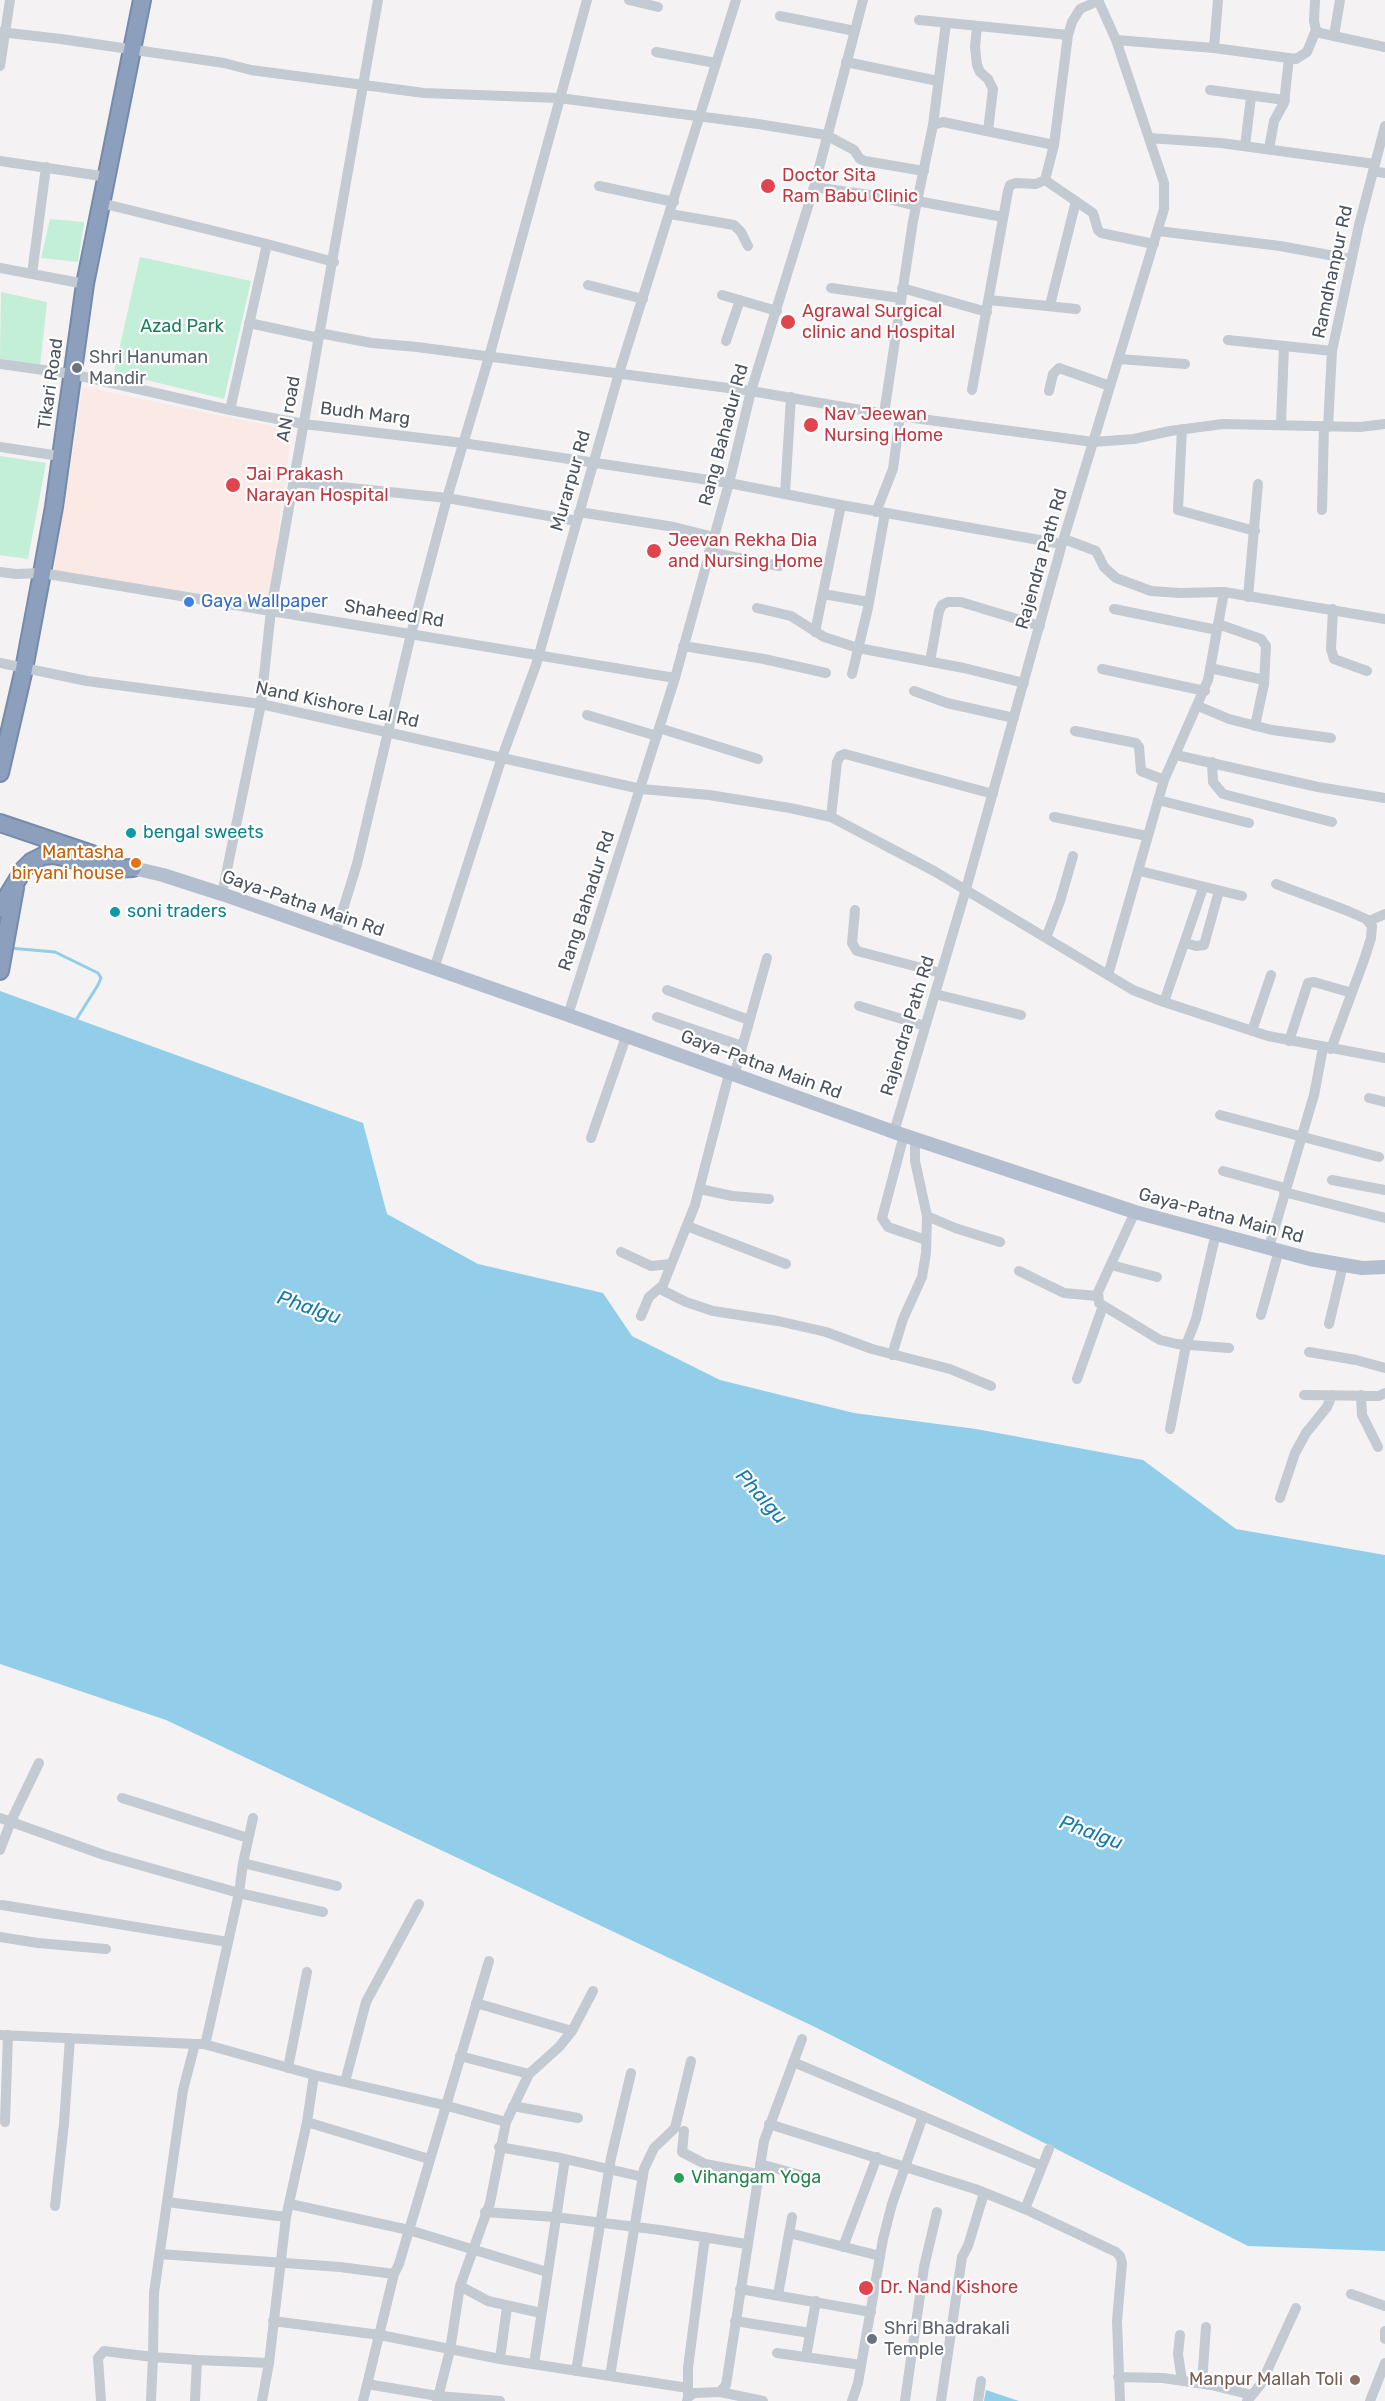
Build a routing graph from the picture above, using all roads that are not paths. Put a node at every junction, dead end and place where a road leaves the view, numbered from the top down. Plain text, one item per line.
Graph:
1 (10, 0) edge
2 (142, 0) edge
3 (378, 0) edge
4 (587, 0) edge
5 (629, 0) edge
6 (736, 0) edge
7 (863, 0) edge
8 (1098, 0) edge
9 (1218, 0) edge
10 (1315, 0) edge
11 (1340, 0) edge
12 (658, 7) dead end
13 (780, 16) dead end
14 (919, 20) dead end
15 (946, 23) junction
16 (977, 27) junction
17 (1316, 30) junction
18 (855, 31) junction
19 (2, 33) edge
20 (1068, 36) junction
21 (1334, 36) junction
22 (1116, 39) junction
23 (1385, 47) edge
24 (1214, 48) junction
25 (133, 51) junction
26 (656, 52) dead end
27 (1289, 58) junction
28 (846, 62) junction
29 (716, 63) junction
30 (0, 66) edge
31 (938, 81) junction
32 (363, 85) junction
33 (1210, 90) dead end
34 (1251, 96) junction
35 (559, 98) junction
36 (1285, 100) junction
37 (700, 117) junction
38 (933, 125) junction
39 (1385, 126) edge
40 (988, 131) junction
41 (826, 135) junction
42 (1149, 138) junction
43 (1383, 141) edge
44 (1054, 145) junction
45 (1245, 146) junction
46 (1269, 149) junction
47 (0, 161) edge
48 (46, 167) junction
49 (1374, 167) junction
50 (924, 171) junction
51 (1385, 173) edge
52 (108, 177) junction
53 (1045, 180) junction
54 (599, 186) dead end
55 (814, 188) junction
56 (1076, 201) junction
57 (674, 202) junction
58 (101, 203) junction
59 (917, 203) junction
60 (670, 214) junction
61 (1003, 217) junction
62 (1158, 231) junction
63 (267, 244) junction
64 (1154, 244) junction
65 (748, 246) dead end
66 (1352, 258) junction
67 (334, 262) junction
68 (0, 268) edge
69 (32, 274) junction
70 (85, 284) junction
71 (588, 285) dead end
72 (831, 288) dead end
73 (901, 293) junction
74 (722, 295) dead end
75 (643, 300) junction
76 (740, 300) junction
77 (989, 300) junction
78 (1050, 306) junction
79 (1076, 309) dead end
80 (777, 311) junction
81 (987, 312) junction
82 (249, 323) junction
83 (319, 335) junction
84 (1228, 340) dead end
85 (726, 341) dead end
86 (1284, 346) junction
87 (1332, 351) junction
88 (489, 357) junction
89 (1119, 359) junction
90 (0, 364) edge
91 (1185, 364) dead end
92 (619, 373) junction
93 (72, 374) junction
94 (1110, 386) junction
95 (972, 390) dead end
96 (751, 391) junction
97 (1049, 391) dead end
98 (791, 397) junction
99 (230, 411) junction
100 (884, 414) junction
101 (900, 416) junction
102 (304, 424) junction
103 (1281, 424) junction
104 (1385, 424) edge
105 (1326, 427) junction
106 (1182, 429) junction
107 (1093, 442) junction
108 (463, 443) junction
109 (0, 447) edge
110 (60, 456) junction
111 (592, 463) junction
112 (293, 482) junction
113 (729, 483) junction
114 (1258, 484) dead end
115 (785, 494) junction
116 (447, 498) junction
117 (841, 506) junction
118 (1322, 510) dead end
119 (881, 512) junction
120 (578, 517) junction
121 (1254, 531) junction
122 (714, 537) junction
123 (1063, 541) junction
124 (709, 552) junction
125 (779, 566) dead end
126 (0, 572) edge
127 (42, 573) junction
128 (1224, 592) junction
129 (823, 594) junction
130 (1248, 597) junction
131 (869, 602) junction
132 (757, 608) dead end
133 (1114, 609) dead end
134 (1334, 609) junction
135 (271, 610) junction
136 (1385, 619) edge
137 (1040, 626) junction
138 (1218, 627) junction
139 (815, 632) junction
140 (411, 634) junction
141 (684, 646) junction
142 (858, 648) junction
143 (539, 655) junction
144 (930, 662) junction
145 (0, 663) edge
146 (1210, 668) junction
147 (24, 669) junction
148 (1102, 669) dead end
149 (1367, 671) dead end
150 (826, 673) dead end
151 (852, 674) dead end
152 (675, 678) junction
153 (1264, 680) junction
154 (1024, 683) junction
155 (914, 690) dead end
156 (1205, 691) junction
157 (261, 704) junction
158 (1198, 706) junction
159 (587, 715) dead end
160 (1014, 718) junction
161 (1255, 726) junction
162 (1074, 731) dead end
163 (388, 732) junction
164 (658, 732) junction
165 (1331, 738) dead end
166 (1176, 754) junction
167 (502, 757) junction
168 (758, 759) dead end
169 (1212, 762) junction
170 (0, 773) edge
171 (1164, 780) junction
172 (641, 789) junction
173 (993, 794) junction
174 (1385, 798) edge
175 (1158, 800) junction
176 (831, 817) junction
177 (1054, 817) dead end
178 (1332, 822) dead end
179 (0, 823) edge
180 (1249, 823) dead end
181 (1147, 836) junction
182 (1073, 856) dead end
183 (133, 868) junction
184 (1140, 871) junction
185 (1276, 884) dead end
186 (1203, 888) junction
187 (966, 890) junction
188 (1219, 891) junction
189 (222, 894) junction
190 (1242, 896) dead end
191 (855, 910) dead end
192 (5, 914) edge
193 (1385, 914) edge
194 (1369, 921) junction
195 (335, 935) junction
196 (1046, 938) junction
197 (1185, 943) junction
198 (767, 957) dead end
199 (434, 969) junction
200 (0, 971) edge
201 (941, 973) junction
202 (1108, 975) junction
203 (1271, 975) dead end
204 (667, 990) dead end
205 (1352, 993) junction
206 (934, 994) junction
207 (1164, 1002) junction
208 (859, 1006) dead end
209 (568, 1015) junction
210 (1021, 1015) dead end
211 (657, 1017) dead end
212 (749, 1020) junction
213 (925, 1026) junction
214 (1252, 1031) junction
215 (626, 1037) junction
216 (1289, 1041) junction
217 (742, 1046) junction
218 (1327, 1048) junction
219 (1385, 1059) edge
220 (731, 1075) junction
221 (1369, 1098) dead end
222 (1385, 1102) edge
223 (1220, 1115) dead end
224 (904, 1135) junction
225 (591, 1138) dead end
226 (1302, 1138) junction
227 (1379, 1157) dead end
228 (1223, 1171) dead end
229 (1332, 1180) dead end
230 (700, 1189) junction
231 (1284, 1190) junction
232 (1385, 1190) edge
233 (769, 1199) dead end
234 (1135, 1212) junction
235 (927, 1216) junction
236 (1385, 1218) edge
237 (687, 1226) junction
238 (1216, 1233) junction
239 (926, 1240) junction
240 (1000, 1242) dead end
241 (1274, 1248) junction
242 (621, 1252) dead end
243 (671, 1264) junction
244 (786, 1264) dead end
245 (1111, 1265) junction
246 (1343, 1265) junction
247 (1385, 1267) edge
248 (1019, 1271) dead end
249 (1157, 1277) dead end
250 (660, 1289) junction
251 (1100, 1301) junction
252 (1261, 1315) dead end
253 (641, 1316) dead end
254 (1329, 1324) dead end
255 (1186, 1345) junction
256 (1229, 1348) dead end
257 (1309, 1352) dead end
258 (892, 1355) junction
259 (1385, 1368) edge
260 (1077, 1379) dead end
261 (991, 1386) dead end
262 (1304, 1395) dead end
263 (1332, 1395) junction
264 (1361, 1395) junction
265 (1384, 1395) edge
266 (1170, 1429) dead end
267 (1378, 1447) dead end
268 (1280, 1497) dead end
269 (39, 1764) dead end
270 (122, 1798) dead end
271 (253, 1818) dead end
272 (5, 1820) edge
273 (249, 1838) junction
274 (0, 1850) edge
275 (243, 1863) junction
276 (337, 1886) dead end
277 (239, 1893) junction
278 (419, 1904) dead end
279 (2, 1905) dead end
280 (323, 1912) dead end
281 (0, 1937) edge
282 (228, 1942) junction
283 (106, 1949) dead end
284 (489, 1961) dead end
285 (308, 1972) dead end
286 (593, 1991) dead end
287 (476, 2003) junction
288 (572, 2031) junction
289 (4, 2035) edge
290 (70, 2038) junction
291 (802, 2039) dead end
292 (200, 2044) junction
293 (460, 2056) junction
294 (692, 2061) dead end
295 (793, 2062) junction
296 (288, 2068) junction
297 (631, 2073) dead end
298 (529, 2074) junction
299 (314, 2075) junction
300 (345, 2082) junction
301 (444, 2105) junction
302 (513, 2106) junction
303 (923, 2116) junction
304 (578, 2118) dead end
305 (5, 2122) dead end
306 (307, 2122) junction
307 (506, 2122) junction
308 (769, 2124) junction
309 (684, 2131) dead end
310 (499, 2147) junction
311 (1049, 2149) dead end
312 (877, 2157) junction
313 (429, 2159) junction
314 (565, 2159) junction
315 (906, 2166) junction
316 (1042, 2166) junction
317 (609, 2169) junction
318 (759, 2169) junction
319 (643, 2177) junction
320 (815, 2179) dead end
321 (984, 2193) junction
322 (167, 2202) junction
323 (290, 2204) junction
324 (55, 2206) dead end
325 (1025, 2209) junction
326 (485, 2212) junction
327 (937, 2212) dead end
328 (286, 2217) junction
329 (555, 2217) junction
330 (792, 2217) dead end
331 (600, 2224) junction
332 (635, 2228) junction
333 (409, 2230) junction
334 (789, 2233) junction
335 (705, 2237) junction
336 (746, 2244) junction
337 (843, 2247) junction
338 (471, 2250) junction
339 (160, 2254) junction
340 (880, 2256) junction
341 (281, 2263) junction
342 (547, 2272) junction
343 (394, 2274) junction
344 (460, 2286) junction
345 (740, 2289) junction
346 (1352, 2294) dead end
347 (778, 2295) junction
348 (816, 2301) junction
349 (1385, 2306) edge
350 (507, 2307) junction
351 (1296, 2308) dead end
352 (870, 2312) junction
353 (541, 2313) junction
354 (273, 2320) junction
355 (735, 2321) junction
356 (1206, 2327) dead end
357 (1385, 2331) edge
358 (810, 2333) junction
359 (1180, 2335) dead end
360 (380, 2336) junction
361 (1385, 2339) edge
362 (450, 2350) junction
363 (777, 2353) dead end
364 (153, 2357) junction
365 (806, 2357) junction
366 (500, 2359) junction
367 (197, 2360) junction
368 (269, 2363) junction
369 (1385, 2363) edge
370 (534, 2364) junction
371 (861, 2365) junction
372 (576, 2371) junction
373 (610, 2376) junction
374 (1118, 2377) junction
375 (981, 2380) dead end
376 (1182, 2381) junction
377 (1202, 2383) junction
378 (367, 2384) junction
379 (720, 2392) junction
380 (688, 2395) edge
381 (437, 2398) edge
382 (1249, 2398) edge
383 (101, 2401) edge
384 (151, 2401) edge
385 (195, 2401) edge
386 (262, 2401) edge
387 (363, 2401) edge
388 (501, 2401) edge
389 (763, 2401) edge
390 (852, 2401) edge
391 (905, 2401) edge
392 (941, 2401) edge
393 (978, 2401) edge
394 (1120, 2401) edge
395 (1370, 2401) edge

1 - 19 street
2 - 25 highway, Tikari Road
3 - 32 street, AN road
4 - 35 street
5 - 12 street
6 - 29 street, Murarpur Rd
7 - 18 street, Rang Bahadur Rd
8 - 20 street
8 - 22 street, Rajendra Path Rd
9 - 24 street
10 - 17 street
11 - 21 street
13 - 18 street
14 - 15 street
15 - 16 street
15 - 31 street
16 - 20 street
16 - 40 street
17 - 21 street
17 - 27 street
18 - 28 street, Rang Bahadur Rd
19 - 25 street
19 - 30 street
20 - 44 street
21 - 23 street
22 - 24 street
22 - 42 street, Rajendra Path Rd
24 - 27 street
25 - 32 street
25 - 52 highway, Tikari Road
26 - 29 street
27 - 36 street
28 - 31 street
28 - 41 street, Rang Bahadur Rd
29 - 37 street, Murarpur Rd
31 - 38 street
32 - 35 street
32 - 67 street, AN road
33 - 34 street
34 - 36 street
34 - 45 street
35 - 37 street
35 - 88 street
36 - 46 street
37 - 41 street
37 - 57 street, Murarpur Rd
38 - 40 street
38 - 50 street
39 - 43 street, Ramdhanpur Rd
40 - 44 street
41 - 50 street
41 - 55 street, Rang Bahadur Rd
42 - 45 street
42 - 62 street, Rajendra Path Rd
43 - 49 street, Ramdhanpur Rd
44 - 53 street
45 - 46 street
46 - 49 street
47 - 48 street
48 - 52 street
48 - 69 street
49 - 51 street
49 - 66 street, Ramdhanpur Rd
50 - 59 street
52 - 58 highway, Tikari Road
53 - 56 street
53 - 61 street
54 - 57 street
55 - 59 street
55 - 80 street, Rang Bahadur Rd
56 - 64 street
56 - 78 street
57 - 60 street, Murarpur Rd
58 - 63 street
58 - 70 highway, Tikari Road
59 - 61 street
59 - 73 street
60 - 65 street
60 - 75 street, Murarpur Rd
61 - 77 street
62 - 64 street, Rajendra Path Rd
62 - 66 street
63 - 67 street
63 - 82 street
64 - 89 street, Rajendra Path Rd
66 - 87 street, Ramdhanpur Rd
67 - 83 street, AN road
68 - 69 street
69 - 70 street
70 - 93 highway, Tikari Road
71 - 75 street
72 - 73 street
73 - 81 street
73 - 100 street
74 - 76 street
75 - 92 street, Murarpur Rd
76 - 80 street
76 - 85 street
77 - 78 street
77 - 81 street
78 - 79 street
80 - 96 street, Rang Bahadur Rd
81 - 95 street
82 - 83 street
82 - 99 street
83 - 88 street
83 - 102 street, AN road
84 - 86 street
86 - 87 street
86 - 103 street
87 - 105 street, Ramdhanpur Rd
88 - 92 street
88 - 108 street
89 - 91 street
89 - 94 street, Rajendra Path Rd
90 - 93 street, Budh Marg
92 - 96 street
92 - 111 street, Murarpur Rd
93 - 99 street, Budh Marg
93 - 110 highway, Tikari Road
94 - 97 street
94 - 107 street, Rajendra Path Rd
96 - 98 street
96 - 113 street, Rang Bahadur Rd
98 - 100 street
98 - 115 street
99 - 102 street, Budh Marg
100 - 101 street
101 - 107 street
101 - 119 street
102 - 108 street, Budh Marg
102 - 112 street, AN road
103 - 105 street
103 - 106 street
104 - 105 street
105 - 118 street, Ramdhanpur Rd
106 - 107 street
106 - 121 street
107 - 123 street, Rajendra Path Rd
108 - 111 street, Budh Marg
108 - 116 street
109 - 110 street
110 - 127 highway, Tikari Road
111 - 113 street, Budh Marg
111 - 120 street, Murarpur Rd
112 - 116 street
112 - 135 street, AN road
113 - 115 street, Budh Marg
113 - 122 street, Rang Bahadur Rd
114 - 121 street
115 - 117 street, Budh Marg
116 - 120 street
116 - 140 street
117 - 119 street, Budh Marg
117 - 129 street
119 - 123 street, Budh Marg
119 - 131 street
120 - 122 street
120 - 143 street, Murarpur Rd
121 - 130 street
122 - 124 street, Rang Bahadur Rd
123 - 128 street, Budh Marg
123 - 137 street, Rajendra Path Rd
124 - 125 street
124 - 141 street, Rang Bahadur Rd
126 - 127 street, Shaheed Rd
127 - 135 street, Shaheed Rd
127 - 147 highway, Tikari Road
128 - 130 street, Budh Marg
128 - 138 street
129 - 131 street
129 - 139 street
130 - 134 street, Budh Marg
131 - 142 street
132 - 139 street
133 - 138 street
134 - 136 street, Budh Marg
134 - 149 street
135 - 140 street, Shaheed Rd
135 - 157 street, AN road
137 - 144 street
137 - 154 street, Rajendra Path Rd
138 - 146 street
138 - 153 street
139 - 142 street
140 - 143 street, Shaheed Rd
140 - 163 street
141 - 150 street
141 - 152 street, Rang Bahadur Rd
142 - 144 street
142 - 151 street
143 - 152 street, Shaheed Rd
143 - 167 street, Murarpur Rd
144 - 154 street
145 - 147 street, Nand Kishore Lal Rd
146 - 153 street
146 - 156 street
147 - 157 street, Nand Kishore Lal Rd
147 - 170 highway, Tikari Road
148 - 156 street
152 - 164 street, Rang Bahadur Rd
153 - 161 street
154 - 160 street, Rajendra Path Rd
155 - 160 street
156 - 158 street
157 - 163 street, Nand Kishore Lal Rd
157 - 189 street, AN road
158 - 161 street
158 - 166 street
159 - 164 street
160 - 173 street, Rajendra Path Rd
161 - 165 street
162 - 171 street
163 - 167 street, Nand Kishore Lal Rd
163 - 195 street
164 - 168 street
164 - 172 street, Rang Bahadur Rd
166 - 169 street
166 - 171 street
167 - 172 street, Nand Kishore Lal Rd
167 - 199 street, Murarpur Rd
169 - 174 street
169 - 178 street
171 - 175 street
172 - 176 street, Nand Kishore Lal Rd
172 - 209 street, Rang Bahadur Rd
173 - 176 street
173 - 187 street, Rajendra Path Rd
175 - 180 street
175 - 181 street
176 - 187 street, Nand Kishore Lal Rd
177 - 181 street
179 - 183 highway
181 - 184 street
182 - 196 street
183 - 189 main road, Gaya-Patna Main Rd
183 - 192 highway
184 - 186 street
184 - 202 street
185 - 194 street
186 - 188 street
186 - 197 street
187 - 196 street, Nand Kishore Lal Rd
187 - 201 street, Rajendra Path Rd
188 - 190 street
188 - 197 street
189 - 195 main road, Gaya-Patna Main Rd
191 - 201 street
192 - 200 highway
193 - 194 street
194 - 205 street
195 - 199 main road, Gaya-Patna Main Rd
196 - 202 street, Nand Kishore Lal Rd
197 - 207 street
198 - 212 street
199 - 209 main road, Gaya-Patna Main Rd
201 - 206 street, Rajendra Path Rd
202 - 207 street, Nand Kishore Lal Rd
203 - 214 street
204 - 212 street
205 - 216 street
205 - 218 street
206 - 210 street
206 - 213 street, Rajendra Path Rd
207 - 214 street, Nand Kishore Lal Rd
208 - 213 street
209 - 215 main road, Gaya-Patna Main Rd
211 - 217 street
212 - 217 street
213 - 224 street, Rajendra Path Rd
214 - 216 street, Nand Kishore Lal Rd
215 - 220 main road, Gaya-Patna Main Rd
215 - 225 street
216 - 218 street, Nand Kishore Lal Rd
217 - 220 street
218 - 219 street, Nand Kishore Lal Rd
218 - 226 street
220 - 224 main road, Gaya-Patna Main Rd
220 - 230 street
221 - 222 street
223 - 226 street
224 - 234 main road, Gaya-Patna Main Rd
224 - 235 street
224 - 239 street, Rajendra Path Rd
226 - 227 street
226 - 231 street
228 - 231 street
229 - 232 street
230 - 233 street
230 - 237 street
231 - 236 street
231 - 241 street
234 - 238 main road, Gaya-Patna Main Rd
234 - 245 street
235 - 239 street
235 - 240 street
237 - 243 street
237 - 244 street
238 - 241 main road, Gaya-Patna Main Rd
238 - 255 street
239 - 258 street
241 - 246 main road, Gaya-Patna Main Rd
241 - 252 street
242 - 243 street
243 - 250 street
245 - 249 street
245 - 251 street
246 - 247 main road, Gaya-Patna Main Rd
246 - 254 street
248 - 251 street
250 - 253 street
250 - 258 street
251 - 255 street
251 - 260 street
255 - 256 street
255 - 266 street
257 - 259 street
258 - 261 street
262 - 263 street
263 - 264 street
263 - 268 street
264 - 265 street
264 - 267 street
269 - 272 street
270 - 273 street
271 - 273 street
272 - 274 street
272 - 277 street
273 - 275 street
275 - 276 street
275 - 277 street
277 - 280 street
277 - 282 street
278 - 300 street
279 - 282 street
281 - 283 street
282 - 292 street
284 - 287 street
285 - 296 street
286 - 288 street
287 - 288 street
287 - 293 street
288 - 298 street
289 - 290 street
289 - 305 street
290 - 292 street
290 - 324 street
291 - 295 street
292 - 296 street
292 - 322 street
293 - 298 street
293 - 301 street
294 - 319 street
295 - 303 street
295 - 308 street
296 - 299 street
297 - 317 street
298 - 302 street
299 - 300 street
299 - 306 street
300 - 301 street
301 - 307 street
301 - 313 street
302 - 304 street
302 - 307 street
303 - 315 street
303 - 316 street
306 - 313 street
306 - 323 street
307 - 310 street
308 - 312 street
308 - 318 street
309 - 318 street
310 - 314 street
310 - 326 street
311 - 316 street
312 - 315 street
312 - 337 street
313 - 333 street
314 - 317 street
314 - 329 street
315 - 321 street
315 - 340 street
316 - 325 street
317 - 319 street
317 - 331 street
318 - 320 street
318 - 336 street
319 - 332 street
321 - 325 street
321 - 392 street
322 - 328 street
322 - 339 street
323 - 328 street
323 - 333 street
325 - 374 street
326 - 329 street
326 - 338 street
327 - 391 street
328 - 341 street
329 - 331 street
329 - 342 street
330 - 334 street
331 - 332 street
331 - 372 street
332 - 335 street
332 - 373 street
333 - 338 street
333 - 343 street
334 - 337 street
334 - 347 street
335 - 336 street
335 - 380 street
336 - 345 street
337 - 340 street
338 - 342 street
338 - 344 street
339 - 341 street
339 - 364 street
340 - 352 street
341 - 343 street
341 - 354 street
342 - 353 street
343 - 360 street
344 - 350 street
344 - 362 street
345 - 347 street
345 - 355 street
346 - 349 street
347 - 348 street
348 - 352 street
348 - 358 street
350 - 353 street
350 - 366 street
351 - 382 street
352 - 371 street
353 - 370 street
354 - 360 street
354 - 368 street
355 - 358 street
355 - 379 street
356 - 377 street
357 - 361 street
358 - 365 street
359 - 376 street
360 - 362 street
360 - 378 street
362 - 366 street
362 - 381 street
363 - 365 street
364 - 367 street
364 - 383 street
364 - 384 street
365 - 371 street
366 - 370 street
367 - 368 street
367 - 385 street
368 - 386 street
369 - 395 street
370 - 372 street
371 - 390 street
372 - 373 street
373 - 380 street
374 - 376 street
374 - 394 street
375 - 393 street
376 - 377 street
377 - 382 street
378 - 381 street
378 - 387 street
379 - 380 street
379 - 389 street
381 - 388 street

